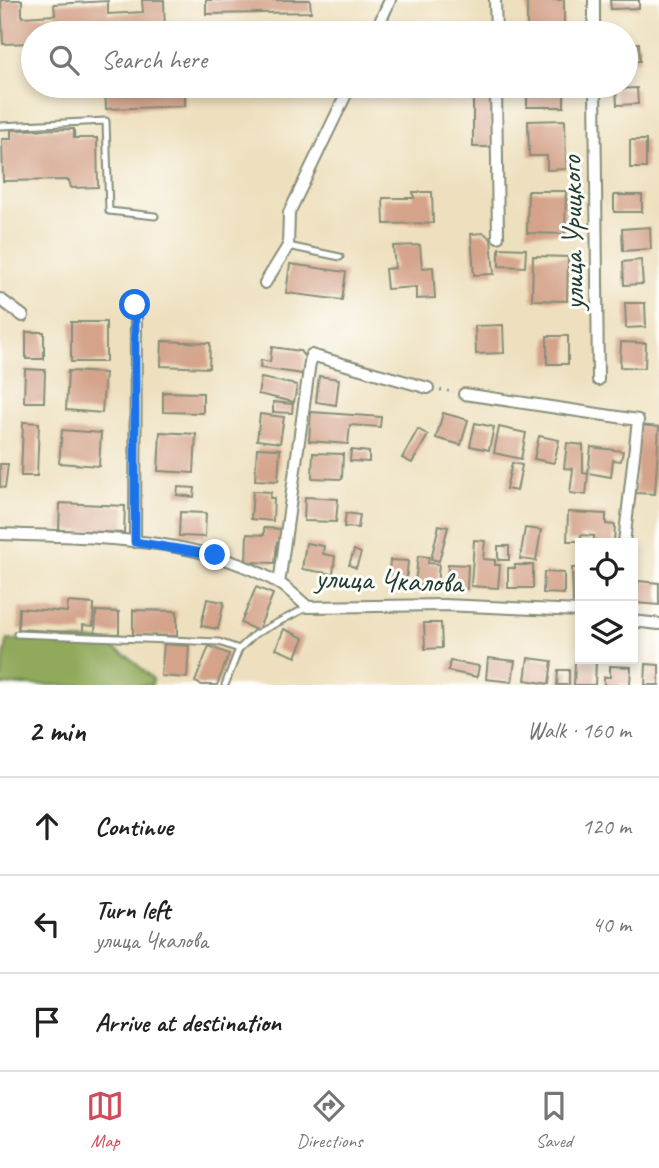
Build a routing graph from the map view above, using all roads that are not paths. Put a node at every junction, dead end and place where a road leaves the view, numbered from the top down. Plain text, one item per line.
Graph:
1 (390, 0) edge
2 (495, 0) edge
3 (594, 0) edge
4 (380, 21) edge
5 (496, 21) edge
6 (594, 21) edge
7 (344, 98) edge
8 (496, 98) edge
9 (595, 98) edge
10 (0, 126) edge
11 (155, 216) dead end
12 (498, 237) dead end
13 (288, 246) junction
14 (340, 257) dead end
15 (265, 283) dead end
16 (0, 299) edge
17 (135, 305) dead end
18 (23, 316) dead end
19 (598, 380) dead end
20 (428, 388) road end
21 (464, 394) road end
22 (0, 534) edge
23 (625, 538) edge
24 (135, 542) junction
25 (279, 584) junction
26 (308, 607) junction
27 (575, 611) edge
28 (638, 622) edge
29 (659, 624) edge
30 (17, 634) dead end
31 (239, 649) junction
32 (225, 685) edge

1 - 4 street
2 - 5 street
3 - 6 street
7 - 13 street
8 - 12 street
9 - 19 street, улица Урицкого
10 - 11 lane
13 - 14 lane
13 - 15 street
16 - 18 street
17 - 24 street
20 - 25 street
21 - 23 street
22 - 24 street, улица Чкалова
24 - 25 street, улица Чкалова
25 - 26 street, улица Чкалова
26 - 27 street, улица Чкалова
26 - 31 lane
28 - 29 street
30 - 31 lane
31 - 32 lane

